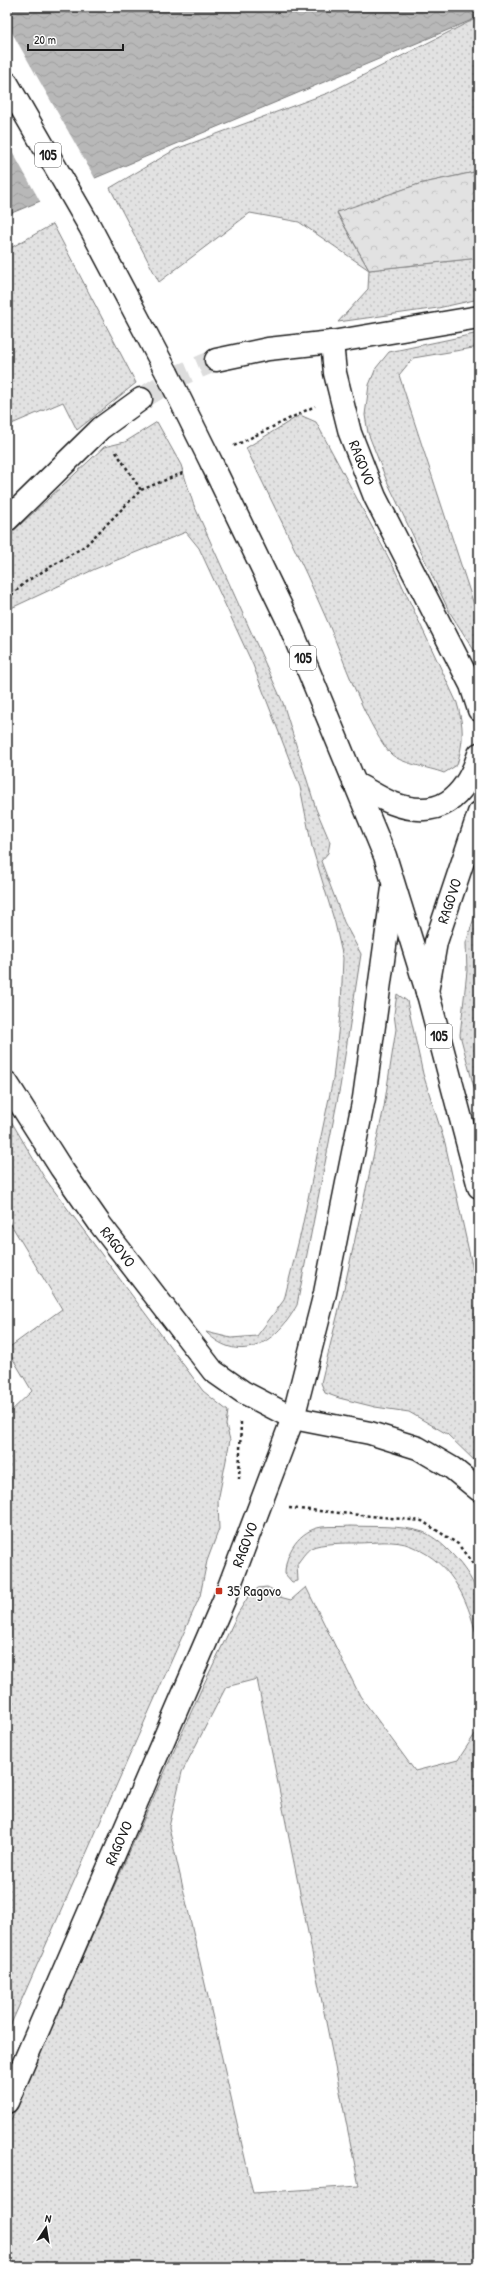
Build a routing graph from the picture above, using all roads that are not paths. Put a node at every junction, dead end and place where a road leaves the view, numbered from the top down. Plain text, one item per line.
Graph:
1 (7, 83) edge
2 (479, 317) edge
3 (332, 342) junction
4 (216, 360) tunnel mouth
5 (141, 399) tunnel mouth
6 (7, 520) edge
7 (479, 710) edge
8 (479, 754) edge
9 (354, 783) junction
10 (479, 813) edge
11 (394, 888) junction
12 (427, 992) junction
13 (7, 1083) edge
14 (479, 1187) edge
15 (293, 1418) junction
16 (479, 1490) edge
17 (7, 2102) edge

1 - 9 street, 105, bridge
2 - 3 street
3 - 4 street
3 - 7 street, RAGOVO
5 - 6 street
8 - 9 street
9 - 11 street, 105
10 - 12 street, RAGOVO
11 - 12 street, 105
11 - 15 street
12 - 14 street, 105
13 - 15 street, RAGOVO
15 - 16 street
15 - 17 street, RAGOVO

